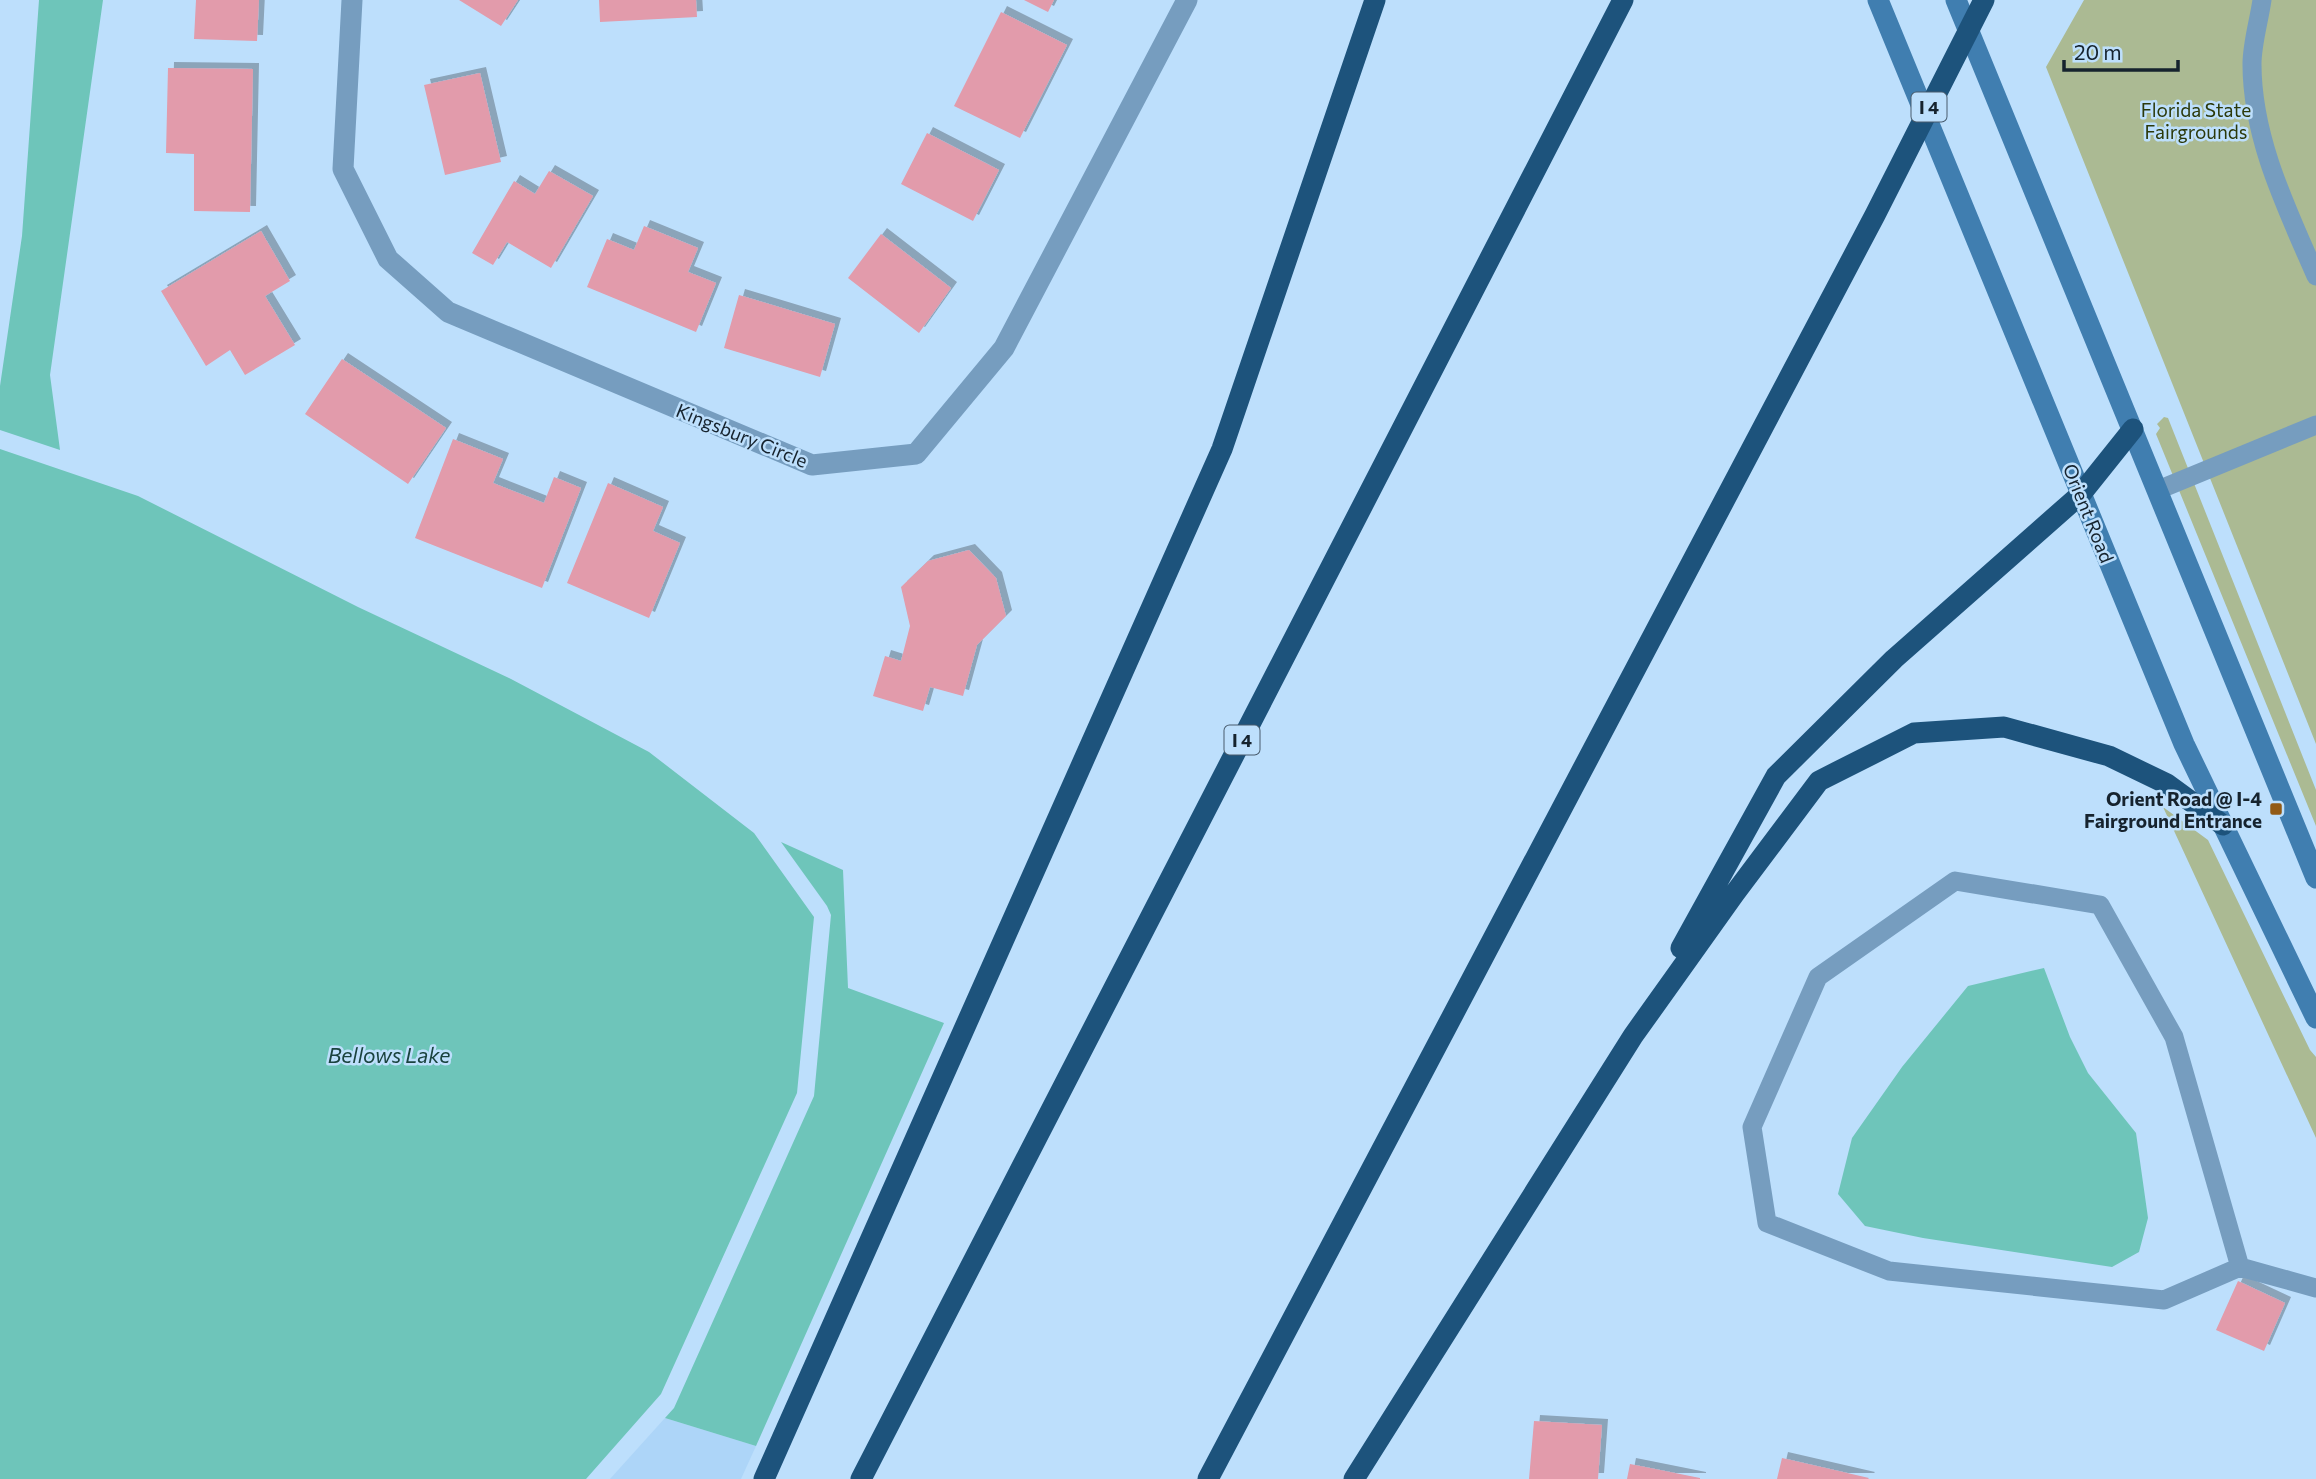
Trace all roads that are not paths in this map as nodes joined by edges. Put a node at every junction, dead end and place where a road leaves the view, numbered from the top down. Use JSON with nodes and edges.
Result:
{"nodes":[{"id":1,"x":352,"y":0,"type":"edge"},
{"id":2,"x":1187,"y":0,"type":"edge"},
{"id":3,"x":1375,"y":0,"type":"edge"},
{"id":4,"x":1623,"y":0,"type":"edge"},
{"id":5,"x":1878,"y":0,"type":"edge"},
{"id":6,"x":1956,"y":0,"type":"edge"},
{"id":7,"x":1984,"y":0,"type":"edge"},
{"id":8,"x":2262,"y":0,"type":"edge"},
{"id":9,"x":2316,"y":276,"type":"edge"},
{"id":10,"x":2316,"y":425,"type":"edge"},
{"id":11,"x":2133,"y":429,"type":"junction"},
{"id":12,"x":2158,"y":491,"type":"junction"},
{"id":13,"x":2081,"y":494,"type":"junction"},
{"id":14,"x":2223,"y":825,"type":"junction"},
{"id":15,"x":2316,"y":878,"type":"edge"},
{"id":16,"x":2316,"y":1018,"type":"edge"},
{"id":17,"x":1633,"y":1036,"type":"junction"},
{"id":18,"x":2240,"y":1267,"type":"junction"},
{"id":19,"x":2316,"y":1288,"type":"edge"},
{"id":20,"x":764,"y":1479,"type":"edge"},
{"id":21,"x":861,"y":1479,"type":"edge"},
{"id":22,"x":1208,"y":1479,"type":"edge"},
{"id":23,"x":1354,"y":1479,"type":"edge"}],
"edges":[{"from":1,"to":2,"type":"street","name":"Kingsbury Circle"},
{"from":3,"to":20,"type":"highway"},
{"from":4,"to":21,"type":"highway","number":"I 4"},
{"from":5,"to":13,"type":"street","name":"Orient Road"},
{"from":6,"to":11,"type":"street"},
{"from":7,"to":22,"type":"highway","number":"I 4"},
{"from":8,"to":9,"type":"lane"},
{"from":10,"to":12,"type":"lane"},
{"from":11,"to":12,"type":"street"},
{"from":11,"to":13,"type":"highway"},
{"from":12,"to":15,"type":"street"},
{"from":13,"to":14,"type":"street","name":"Orient Road"},
{"from":13,"to":17,"type":"highway"},
{"from":14,"to":16,"type":"street","name":"Orient Road"},
{"from":14,"to":17,"type":"highway"},
{"from":17,"to":23,"type":"highway"},
{"from":18,"to":18,"type":"lane"},
{"from":18,"to":19,"type":"lane"}]}
